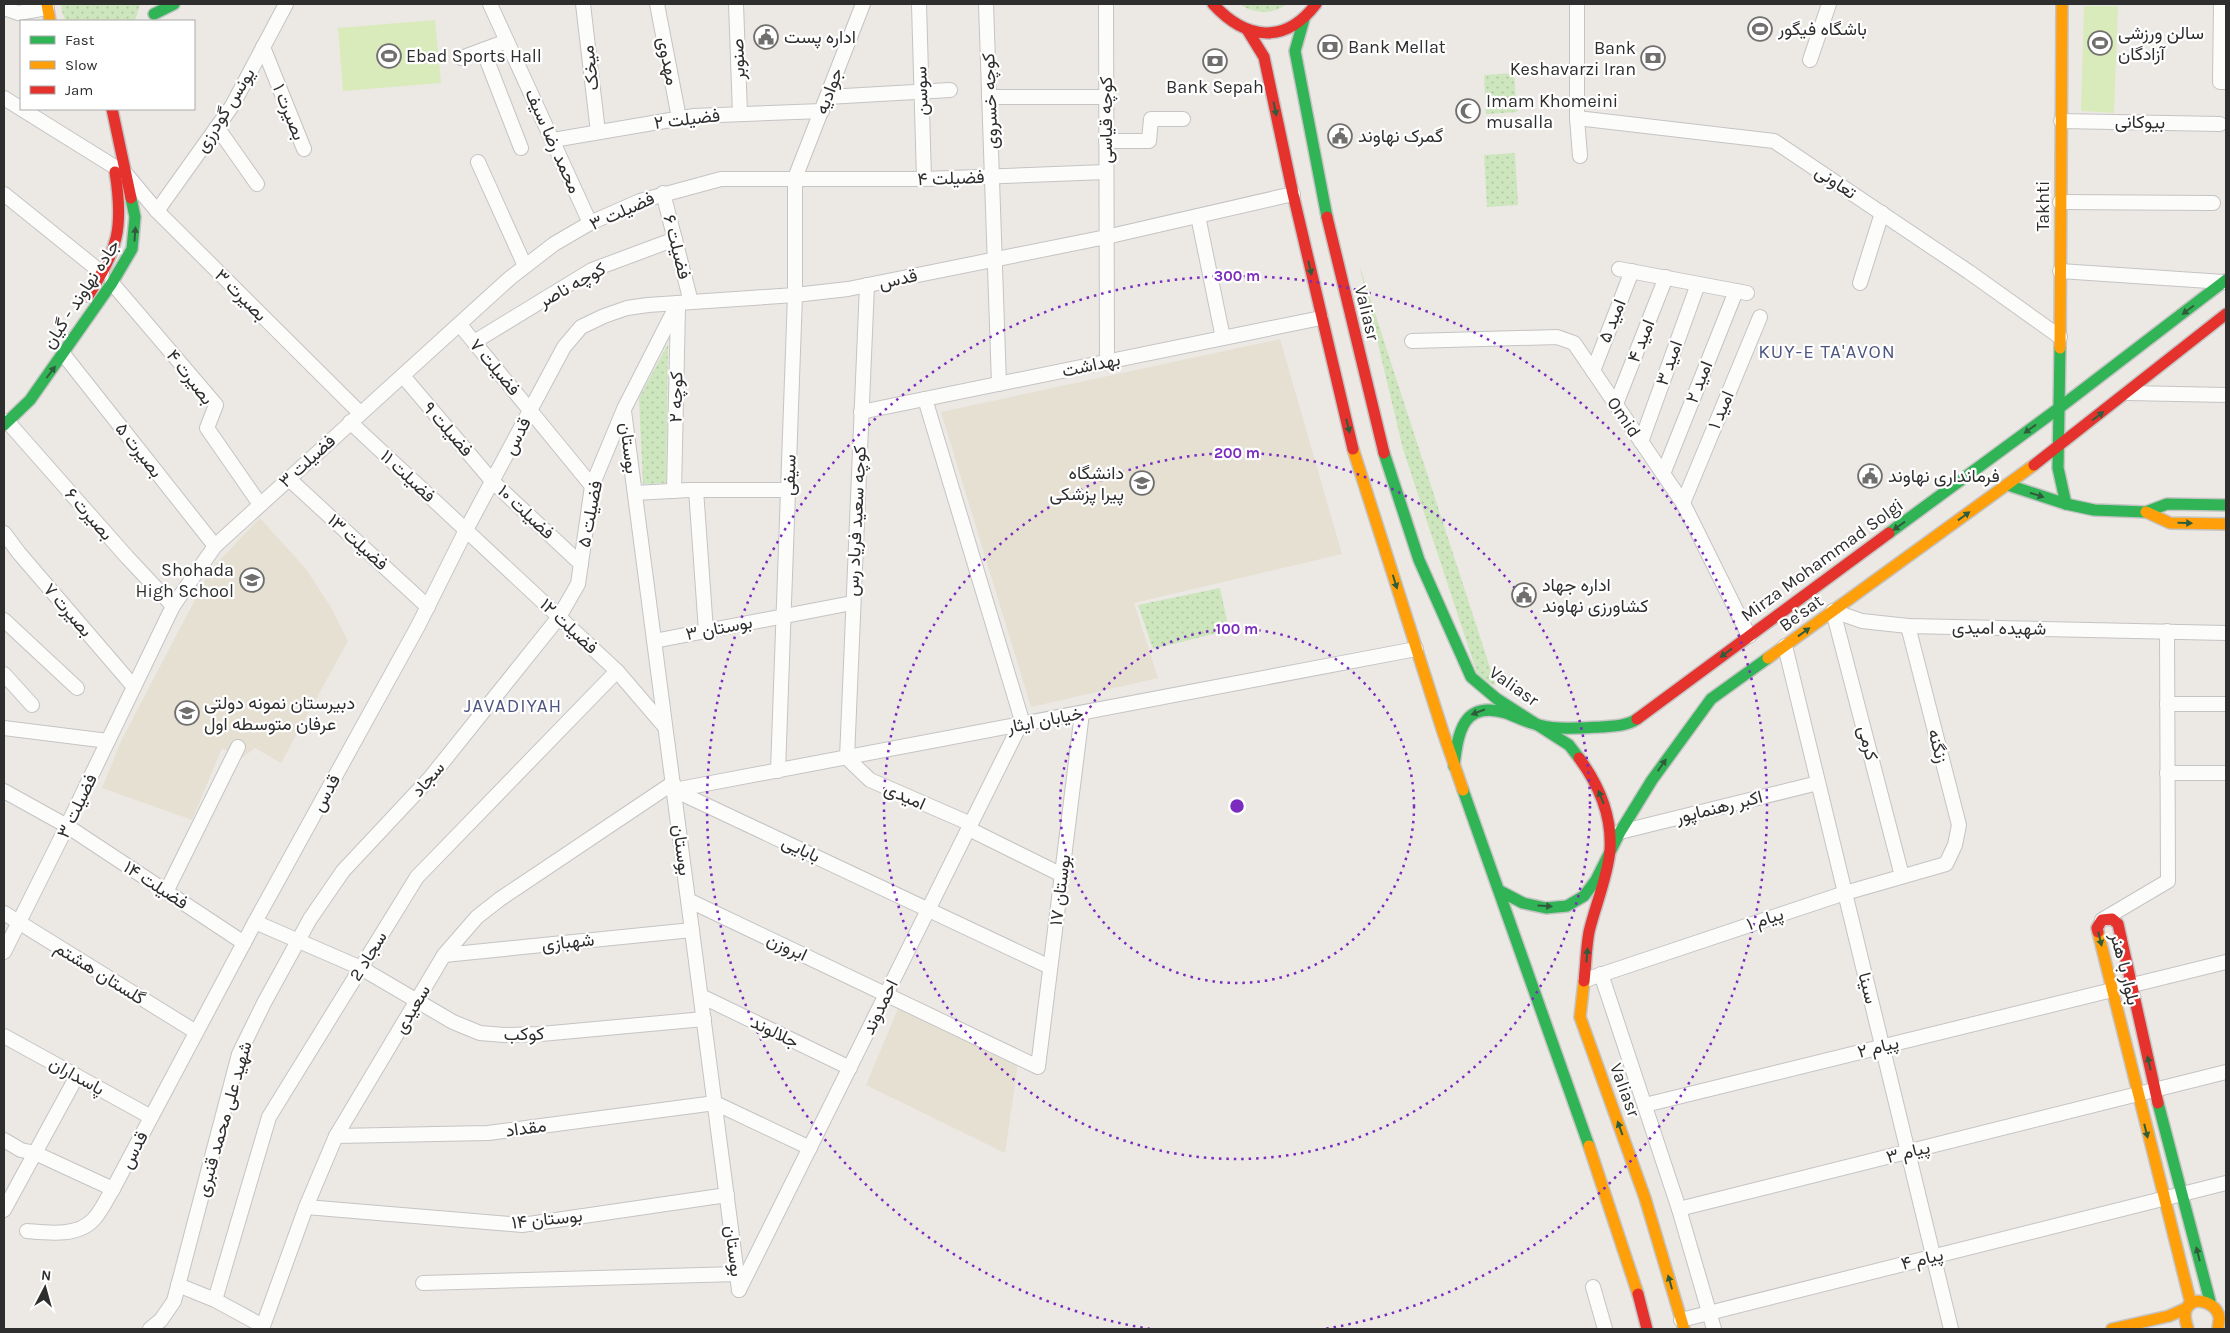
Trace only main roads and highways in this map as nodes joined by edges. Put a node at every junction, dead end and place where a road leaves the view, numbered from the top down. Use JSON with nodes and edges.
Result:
{"nodes":[{"id":1,"x":174,"y":4,"type":"edge"},
{"id":2,"x":1213,"y":4,"type":"edge"},
{"id":3,"x":1316,"y":4,"type":"edge"},
{"id":4,"x":2062,"y":4,"type":"edge"},
{"id":5,"x":154,"y":13,"type":"edge"},
{"id":6,"x":1304,"y":19,"type":"junction"},
{"id":7,"x":1248,"y":32,"type":"junction"},
{"id":8,"x":100,"y":110,"type":"edge"},
{"id":9,"x":112,"y":110,"type":"edge"},
{"id":10,"x":120,"y":171,"type":"junction"},
{"id":11,"x":107,"y":278,"type":"junction"},
{"id":12,"x":2225,"y":281,"type":"edge"},
{"id":13,"x":2226,"y":314,"type":"edge"},
{"id":14,"x":2059,"y":408,"type":"junction"},
{"id":15,"x":5,"y":423,"type":"edge"},
{"id":16,"x":2059,"y":446,"type":"junction"},
{"id":17,"x":1368,"y":447,"type":"junction"},
{"id":18,"x":2008,"y":485,"type":"junction"},
{"id":19,"x":2066,"y":504,"type":"junction"},
{"id":20,"x":2226,"y":505,"type":"edge"},
{"id":21,"x":2146,"y":512,"type":"junction"},
{"id":22,"x":2226,"y":524,"type":"edge"},
{"id":23,"x":1540,"y":726,"type":"junction"},
{"id":24,"x":1454,"y":766,"type":"junction"},
{"id":25,"x":1610,"y":852,"type":"junction"},
{"id":26,"x":1500,"y":891,"type":"junction"},
{"id":27,"x":2216,"y":1301,"type":"edge"},
{"id":28,"x":2189,"y":1306,"type":"junction"},
{"id":29,"x":1682,"y":1324,"type":"edge"},
{"id":30,"x":2222,"y":1326,"type":"edge"},
{"id":31,"x":1646,"y":1329,"type":"edge"},
{"id":32,"x":2112,"y":1329,"type":"edge"},
{"id":33,"x":2188,"y":1329,"type":"edge"}],
"edges":[{"from":1,"to":5,"type":"main road"},
{"from":2,"to":7,"type":"main road"},
{"from":3,"to":6,"type":"main road"},
{"from":4,"to":14,"type":"main road","name":"Takhti"},
{"from":6,"to":7,"type":"main road"},
{"from":6,"to":17,"type":"main road","name":"Valiasr"},
{"from":7,"to":17,"type":"main road","name":"Valiasr","one_way":true},
{"from":8,"to":10,"type":"main road","name":"جاده نهاوند - گیان"},
{"from":9,"to":10,"type":"main road","name":"جاده نهاوند - گیان"},
{"from":10,"to":11,"type":"main road","name":"جاده نهاوند - گیان"},
{"from":11,"to":10,"type":"main road","name":"جاده نهاوند - گیان","one_way":true},
{"from":11,"to":15,"type":"main road","name":"جاده نهاوند - گیان"},
{"from":15,"to":11,"type":"main road","name":"جاده نهاوند - گیان","one_way":true},
{"from":12,"to":14,"type":"main road","name":"Mirza Mohammad Solgi","one_way":true},
{"from":16,"to":13,"type":"main road","one_way":true},
{"from":14,"to":16,"type":"main road","name":"Takhti"},
{"from":14,"to":23,"type":"main road","name":"Mirza Mohammad Solgi","one_way":true},
{"from":16,"to":18,"type":"main road","name":"Be'sat"},
{"from":16,"to":19,"type":"main road","name":"Takhti"},
{"from":17,"to":23,"type":"main road","name":"Valiasr"},
{"from":17,"to":24,"type":"main road","name":"Valiasr","one_way":true},
{"from":18,"to":19,"type":"main road","one_way":true},
{"from":25,"to":18,"type":"main road","name":"Be'sat","one_way":true},
{"from":19,"to":21,"type":"main road"},
{"from":20,"to":21,"type":"main road"},
{"from":21,"to":22,"type":"main road","one_way":true},
{"from":23,"to":24,"type":"main road","one_way":true},
{"from":25,"to":23,"type":"main road","name":"Valiasr","one_way":true},
{"from":24,"to":26,"type":"main road","name":"Valiasr"},
{"from":26,"to":25,"type":"main road","one_way":true},
{"from":29,"to":25,"type":"main road","name":"Valiasr","one_way":true},
{"from":26,"to":31,"type":"main road","name":"Valiasr"},
{"from":27,"to":28,"type":"main road"},
{"from":27,"to":28,"type":"main road","name":"بلوار با هنر","one_way":true},
{"from":27,"to":30,"type":"main road","name":"بلوار با هنر"},
{"from":28,"to":32,"type":"main road"},
{"from":28,"to":33,"type":"main road","name":"بلوار با هنر"}]}
